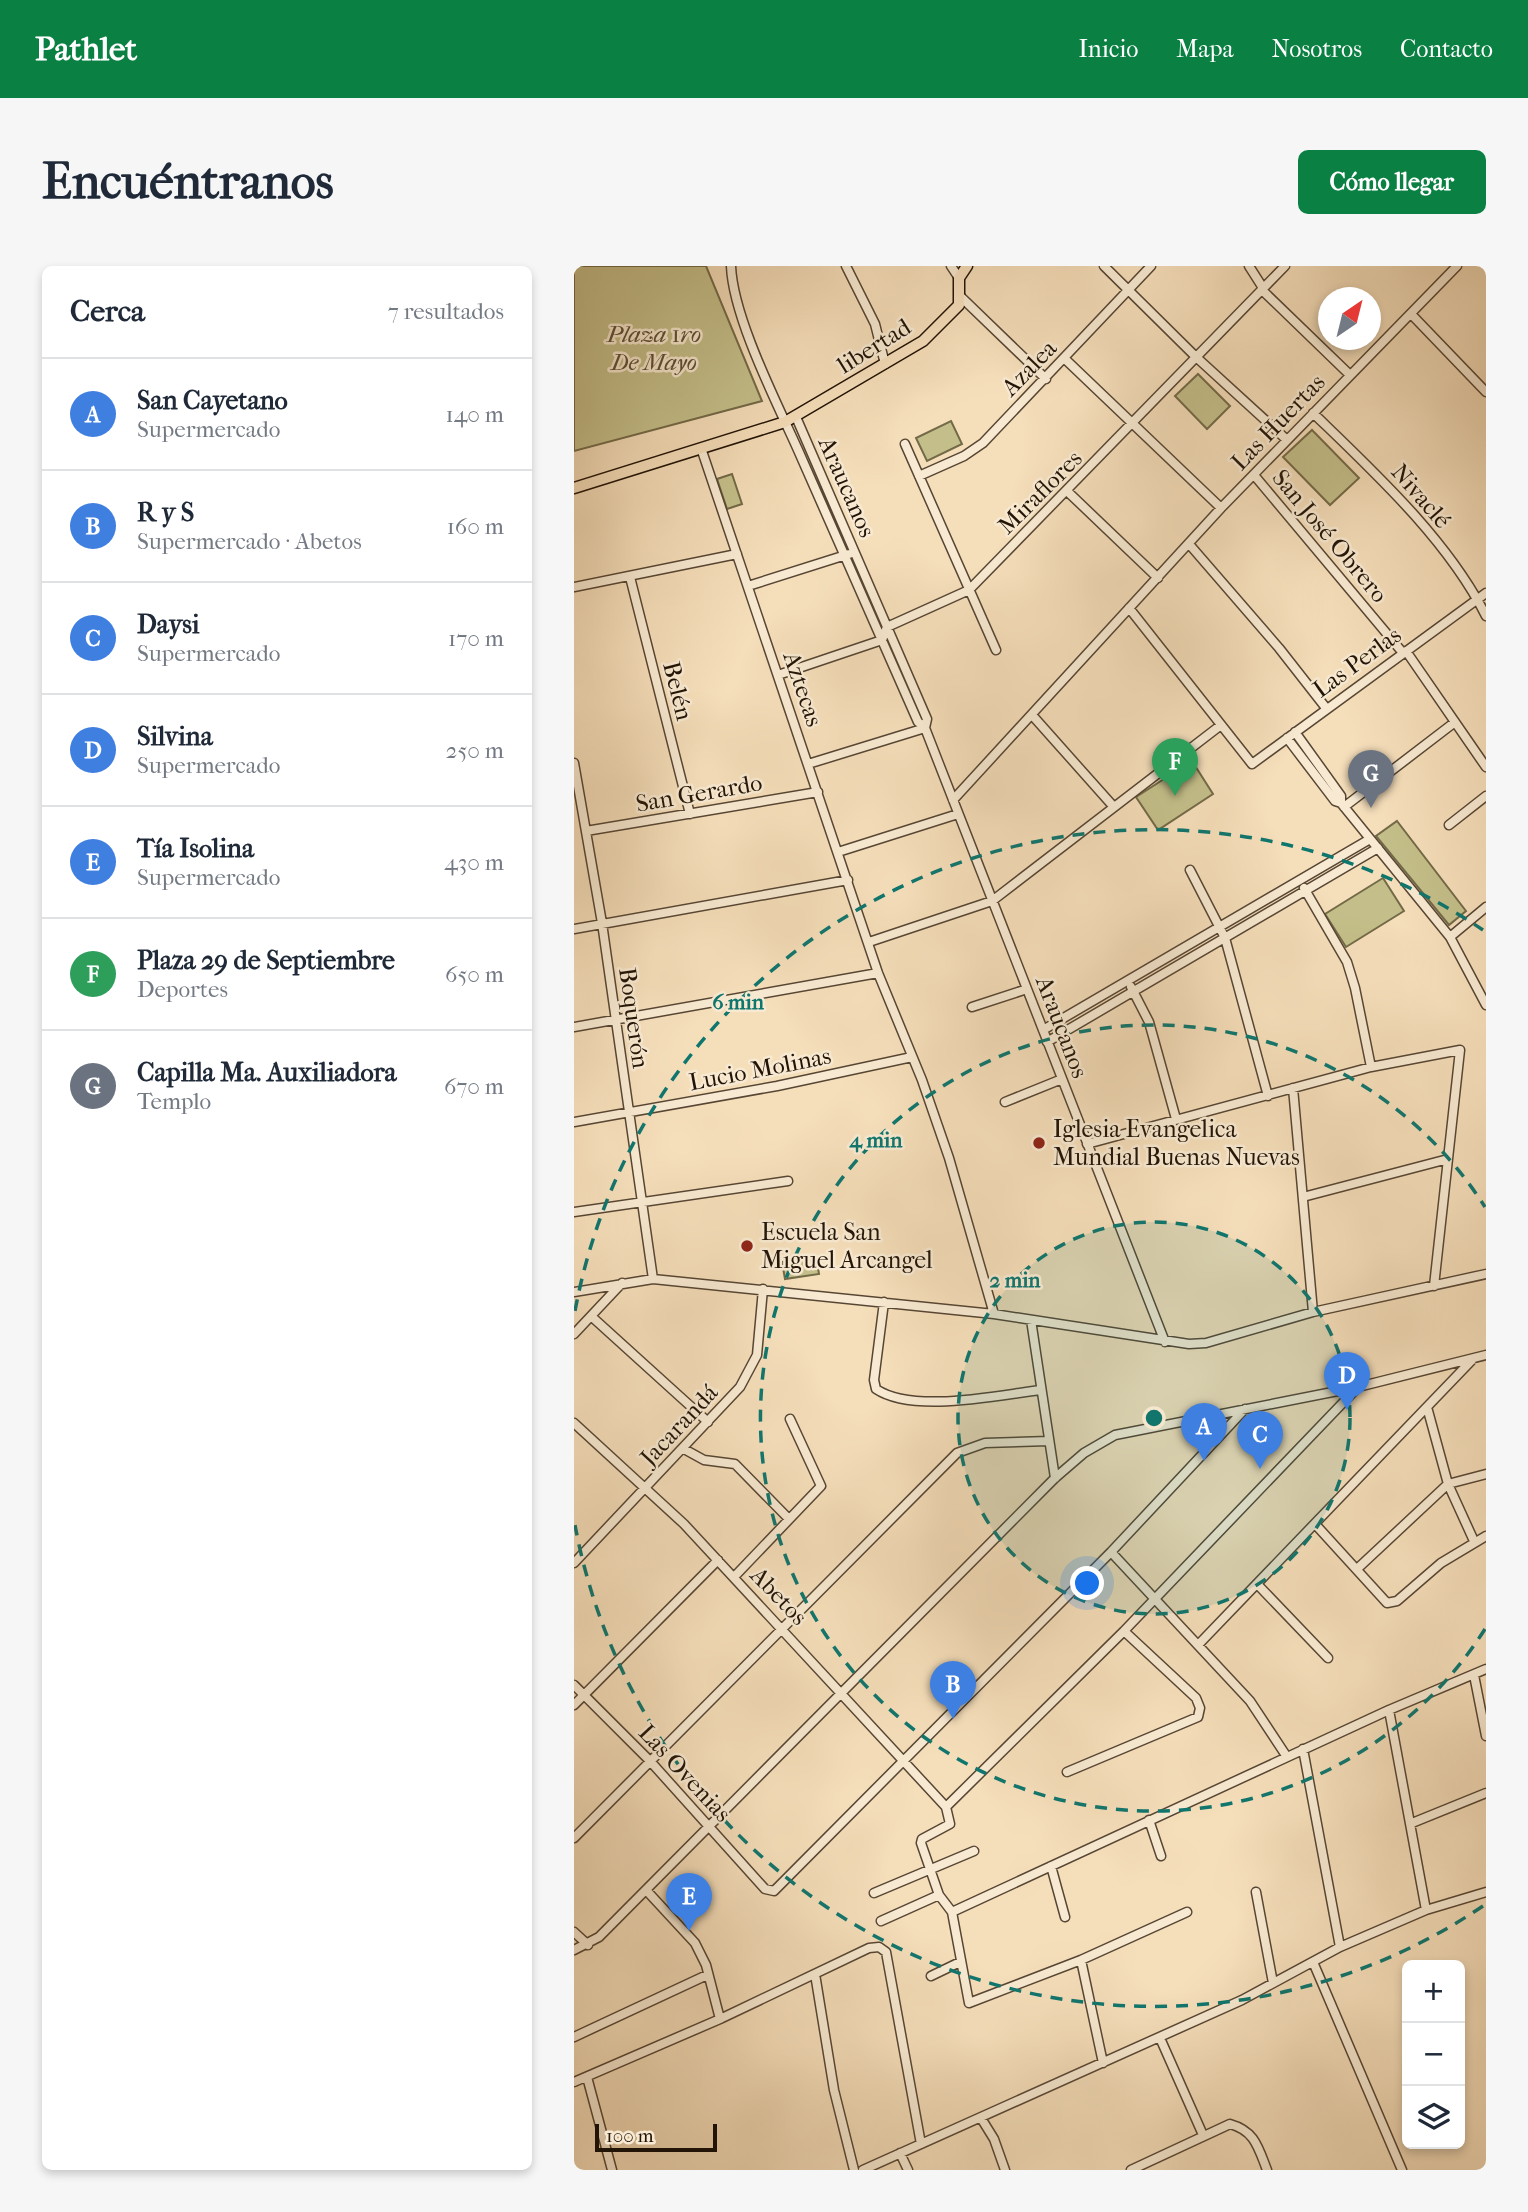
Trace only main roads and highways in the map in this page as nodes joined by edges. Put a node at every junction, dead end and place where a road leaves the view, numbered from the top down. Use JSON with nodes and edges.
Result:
{"nodes":[{"id":1,"x":967,"y":266,"type":"edge"},
{"id":2,"x":574,"y":488,"type":"edge"}],
"edges":[{"from":1,"to":2,"type":"main road","name":"libertad"}]}
